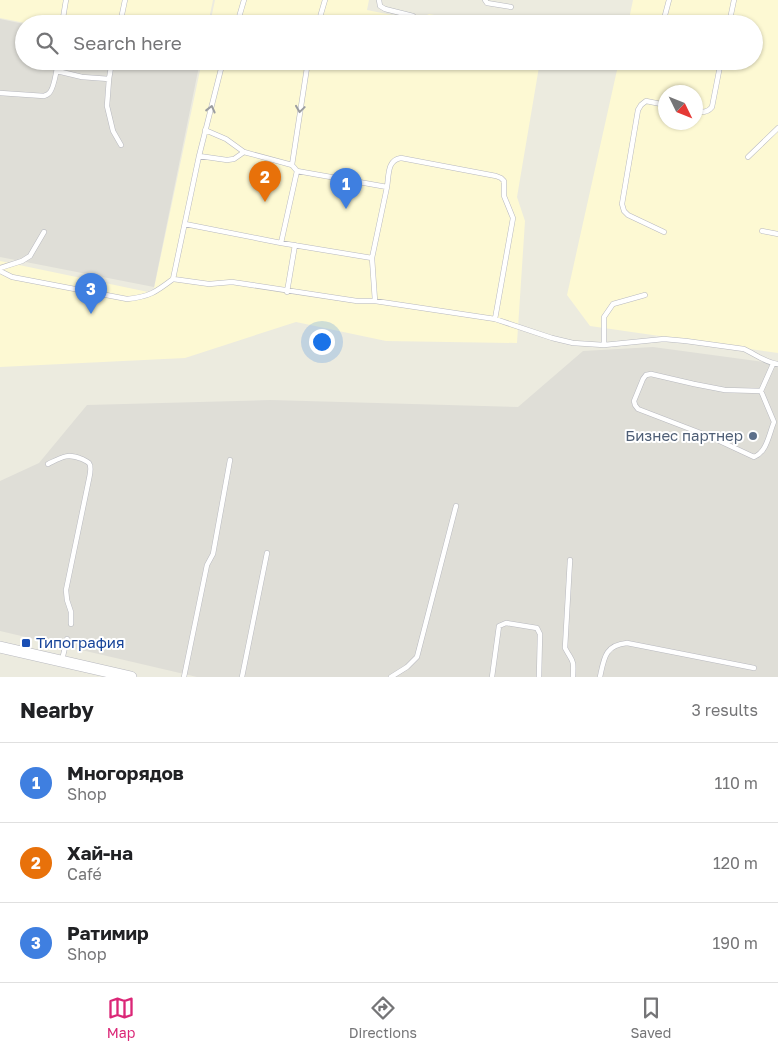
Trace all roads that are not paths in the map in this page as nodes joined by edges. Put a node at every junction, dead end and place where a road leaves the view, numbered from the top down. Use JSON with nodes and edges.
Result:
{"nodes":[{"id":1,"x":66,"y":0,"type":"edge"},
{"id":2,"x":125,"y":0,"type":"edge"},
{"id":3,"x":244,"y":0,"type":"edge"},
{"id":4,"x":325,"y":0,"type":"edge"},
{"id":5,"x":379,"y":0,"type":"edge"},
{"id":6,"x":485,"y":0,"type":"edge"},
{"id":7,"x":669,"y":0,"type":"edge"},
{"id":8,"x":734,"y":0,"type":"edge"},
{"id":9,"x":511,"y":7,"type":"dead end"},
{"id":10,"x":64,"y":15,"type":"edge"},
{"id":11,"x":122,"y":15,"type":"edge"},
{"id":12,"x":240,"y":15,"type":"edge"},
{"id":13,"x":321,"y":15,"type":"edge"},
{"id":14,"x":409,"y":15,"type":"edge"},
{"id":15,"x":665,"y":15,"type":"edge"},
{"id":16,"x":731,"y":15,"type":"edge"},
{"id":17,"x":110,"y":70,"type":"edge"},
{"id":18,"x":221,"y":70,"type":"edge"},
{"id":19,"x":307,"y":70,"type":"edge"},
{"id":20,"x":719,"y":70,"type":"edge"},
{"id":21,"x":57,"y":71,"type":"joint"},
{"id":22,"x":109,"y":79,"type":"junction"},
{"id":23,"x":0,"y":93,"type":"edge"},
{"id":24,"x":658,"y":103,"type":"edge"},
{"id":25,"x":703,"y":112,"type":"edge"},
{"id":26,"x":778,"y":128,"type":"edge"},
{"id":27,"x":205,"y":130,"type":"junction"},
{"id":28,"x":121,"y":145,"type":"dead end"},
{"id":29,"x":244,"y":152,"type":"junction"},
{"id":30,"x":199,"y":156,"type":"junction"},
{"id":31,"x":748,"y":157,"type":"dead end"},
{"id":32,"x":292,"y":165,"type":"junction"},
{"id":33,"x":297,"y":171,"type":"junction"},
{"id":34,"x":387,"y":187,"type":"junction"},
{"id":35,"x":185,"y":224,"type":"junction"},
{"id":36,"x":762,"y":231,"type":"dead end"},
{"id":37,"x":44,"y":232,"type":"dead end"},
{"id":38,"x":664,"y":232,"type":"dead end"},
{"id":39,"x":778,"y":234,"type":"edge"},
{"id":40,"x":281,"y":243,"type":"junction"},
{"id":41,"x":295,"y":245,"type":"junction"},
{"id":42,"x":372,"y":258,"type":"junction"},
{"id":43,"x":0,"y":270,"type":"edge"},
{"id":44,"x":173,"y":278,"type":"junction"},
{"id":45,"x":287,"y":292,"type":"junction"},
{"id":46,"x":645,"y":295,"type":"dead end"},
{"id":47,"x":375,"y":301,"type":"junction"},
{"id":48,"x":495,"y":319,"type":"junction"},
{"id":49,"x":604,"y":345,"type":"junction"},
{"id":50,"x":775,"y":364,"type":"edge"},
{"id":51,"x":761,"y":391,"type":"junction"},
{"id":52,"x":230,"y":460,"type":"dead end"},
{"id":53,"x":48,"y":464,"type":"dead end"},
{"id":54,"x":456,"y":506,"type":"dead end"},
{"id":55,"x":268,"y":553,"type":"dead end"},
{"id":56,"x":570,"y":560,"type":"dead end"},
{"id":57,"x":71,"y":624,"type":"dead end"},
{"id":58,"x":67,"y":639,"type":"dead end"},
{"id":59,"x":0,"y":647,"type":"edge"},
{"id":60,"x":62,"y":662,"type":"junction"},
{"id":61,"x":754,"y":668,"type":"dead end"},
{"id":62,"x":131,"y":677,"type":"edge"},
{"id":63,"x":184,"y":677,"type":"edge"},
{"id":64,"x":242,"y":677,"type":"edge"},
{"id":65,"x":391,"y":677,"type":"edge"},
{"id":66,"x":492,"y":677,"type":"edge"},
{"id":67,"x":539,"y":677,"type":"edge"},
{"id":68,"x":573,"y":677,"type":"edge"},
{"id":69,"x":600,"y":677,"type":"edge"}],
"edges":[{"from":1,"to":10,"type":"lane"},
{"from":2,"to":11,"type":"lane"},
{"from":3,"to":12,"type":"lane"},
{"from":4,"to":13,"type":"lane"},
{"from":5,"to":14,"type":"lane"},
{"from":6,"to":9,"type":"lane"},
{"from":7,"to":15,"type":"lane"},
{"from":8,"to":16,"type":"lane"},
{"from":17,"to":22,"type":"lane"},
{"from":27,"to":18,"type":"lane","one_way":true},
{"from":19,"to":32,"type":"lane","one_way":true},
{"from":20,"to":25,"type":"lane"},
{"from":21,"to":22,"type":"lane"},
{"from":21,"to":23,"type":"lane"},
{"from":22,"to":28,"type":"lane"},
{"from":24,"to":38,"type":"lane"},
{"from":26,"to":31,"type":"lane"},
{"from":27,"to":29,"type":"lane"},
{"from":27,"to":30,"type":"lane"},
{"from":29,"to":30,"type":"lane"},
{"from":29,"to":32,"type":"lane"},
{"from":30,"to":35,"type":"lane"},
{"from":32,"to":33,"type":"lane"},
{"from":33,"to":34,"type":"lane"},
{"from":33,"to":40,"type":"lane"},
{"from":34,"to":42,"type":"lane"},
{"from":34,"to":48,"type":"lane"},
{"from":35,"to":40,"type":"lane"},
{"from":35,"to":44,"type":"lane"},
{"from":36,"to":39,"type":"lane"},
{"from":37,"to":43,"type":"lane"},
{"from":40,"to":41,"type":"lane"},
{"from":41,"to":42,"type":"lane"},
{"from":41,"to":45,"type":"lane"},
{"from":42,"to":47,"type":"lane"},
{"from":43,"to":44,"type":"lane"},
{"from":44,"to":45,"type":"lane"},
{"from":45,"to":47,"type":"lane"},
{"from":46,"to":49,"type":"lane"},
{"from":47,"to":48,"type":"lane"},
{"from":48,"to":49,"type":"lane"},
{"from":49,"to":50,"type":"lane"},
{"from":50,"to":51,"type":"lane"},
{"from":51,"to":51,"type":"lane"},
{"from":52,"to":63,"type":"lane"},
{"from":53,"to":57,"type":"lane"},
{"from":54,"to":65,"type":"lane"},
{"from":55,"to":64,"type":"lane"},
{"from":56,"to":68,"type":"lane"},
{"from":58,"to":60,"type":"lane"},
{"from":59,"to":60,"type":"street"},
{"from":60,"to":62,"type":"street"},
{"from":61,"to":69,"type":"lane"},
{"from":66,"to":67,"type":"lane"}]}
